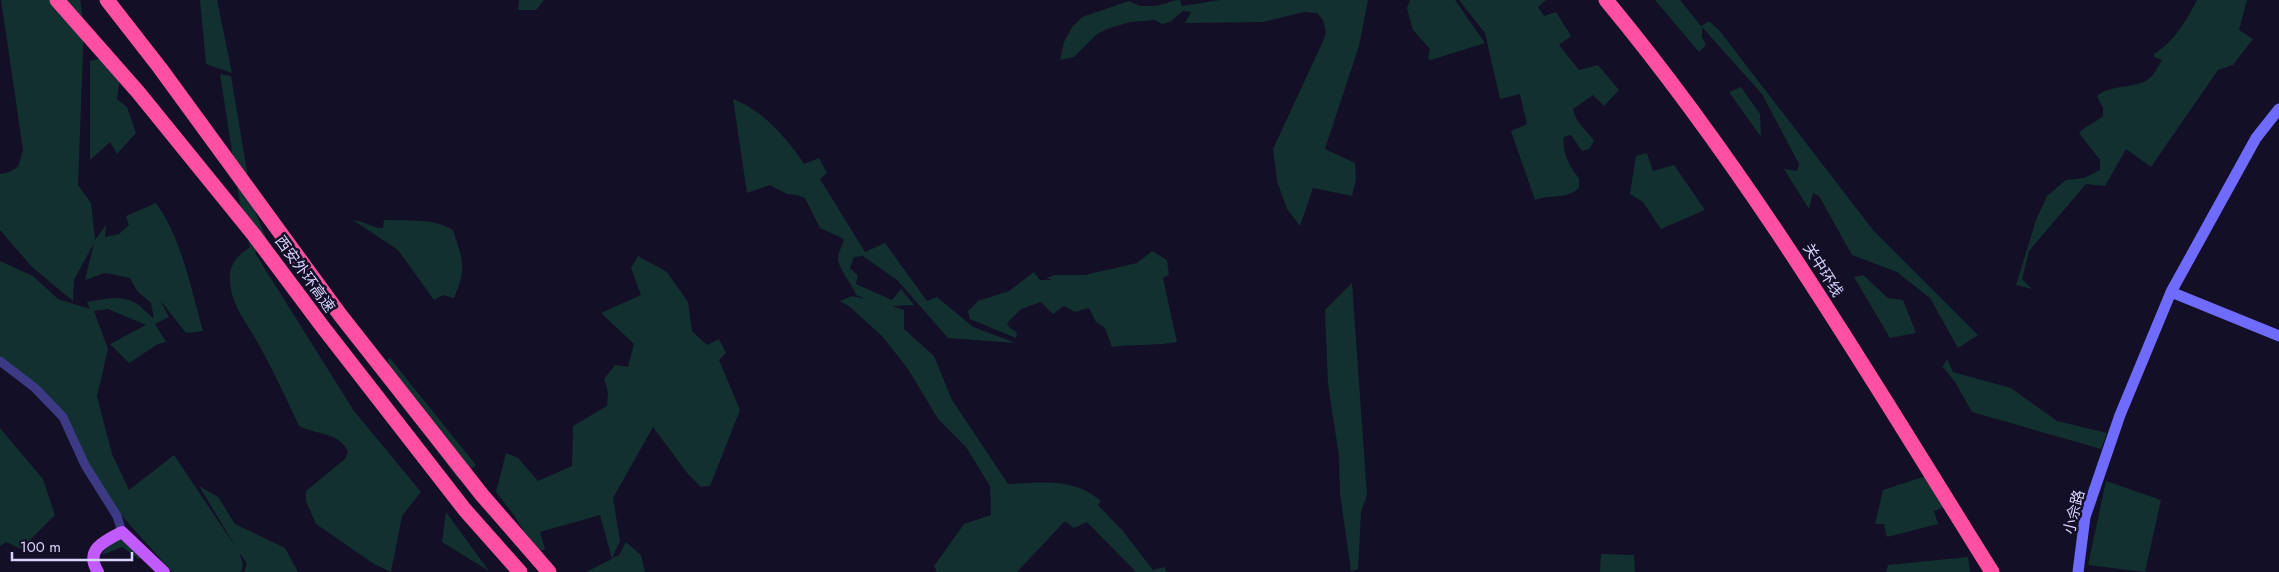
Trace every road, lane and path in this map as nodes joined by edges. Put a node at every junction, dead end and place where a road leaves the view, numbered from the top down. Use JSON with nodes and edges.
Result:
{"nodes":[{"id":1,"x":57,"y":0,"type":"edge"},
{"id":2,"x":107,"y":0,"type":"edge"},
{"id":3,"x":1606,"y":0,"type":"edge"},
{"id":4,"x":1615,"y":0,"type":"edge"},
{"id":5,"x":2279,"y":109,"type":"edge"},
{"id":6,"x":2171,"y":292,"type":"junction"},
{"id":7,"x":2279,"y":336,"type":"edge"},
{"id":8,"x":0,"y":361,"type":"edge"},
{"id":9,"x":122,"y":532,"type":"junction"},
{"id":10,"x":98,"y":572,"type":"edge"},
{"id":11,"x":164,"y":572,"type":"edge"},
{"id":12,"x":520,"y":572,"type":"edge"},
{"id":13,"x":549,"y":572,"type":"edge"},
{"id":14,"x":1992,"y":572,"type":"edge"},
{"id":15,"x":2000,"y":572,"type":"edge"},
{"id":16,"x":2078,"y":572,"type":"edge"}],
"edges":[{"from":1,"to":12,"type":"highway","name":"西安外环高速"},
{"from":2,"to":13,"type":"highway","name":"西安外环高速"},
{"from":3,"to":14,"type":"highway","name":"关中环线"},
{"from":4,"to":15,"type":"highway","name":"关中环线"},
{"from":5,"to":6,"type":"street","name":"小佘路"},
{"from":6,"to":7,"type":"street"},
{"from":6,"to":16,"type":"street","name":"小佘路"},
{"from":8,"to":9,"type":"street"},
{"from":9,"to":10,"type":"main road"},
{"from":9,"to":11,"type":"main road"}]}
